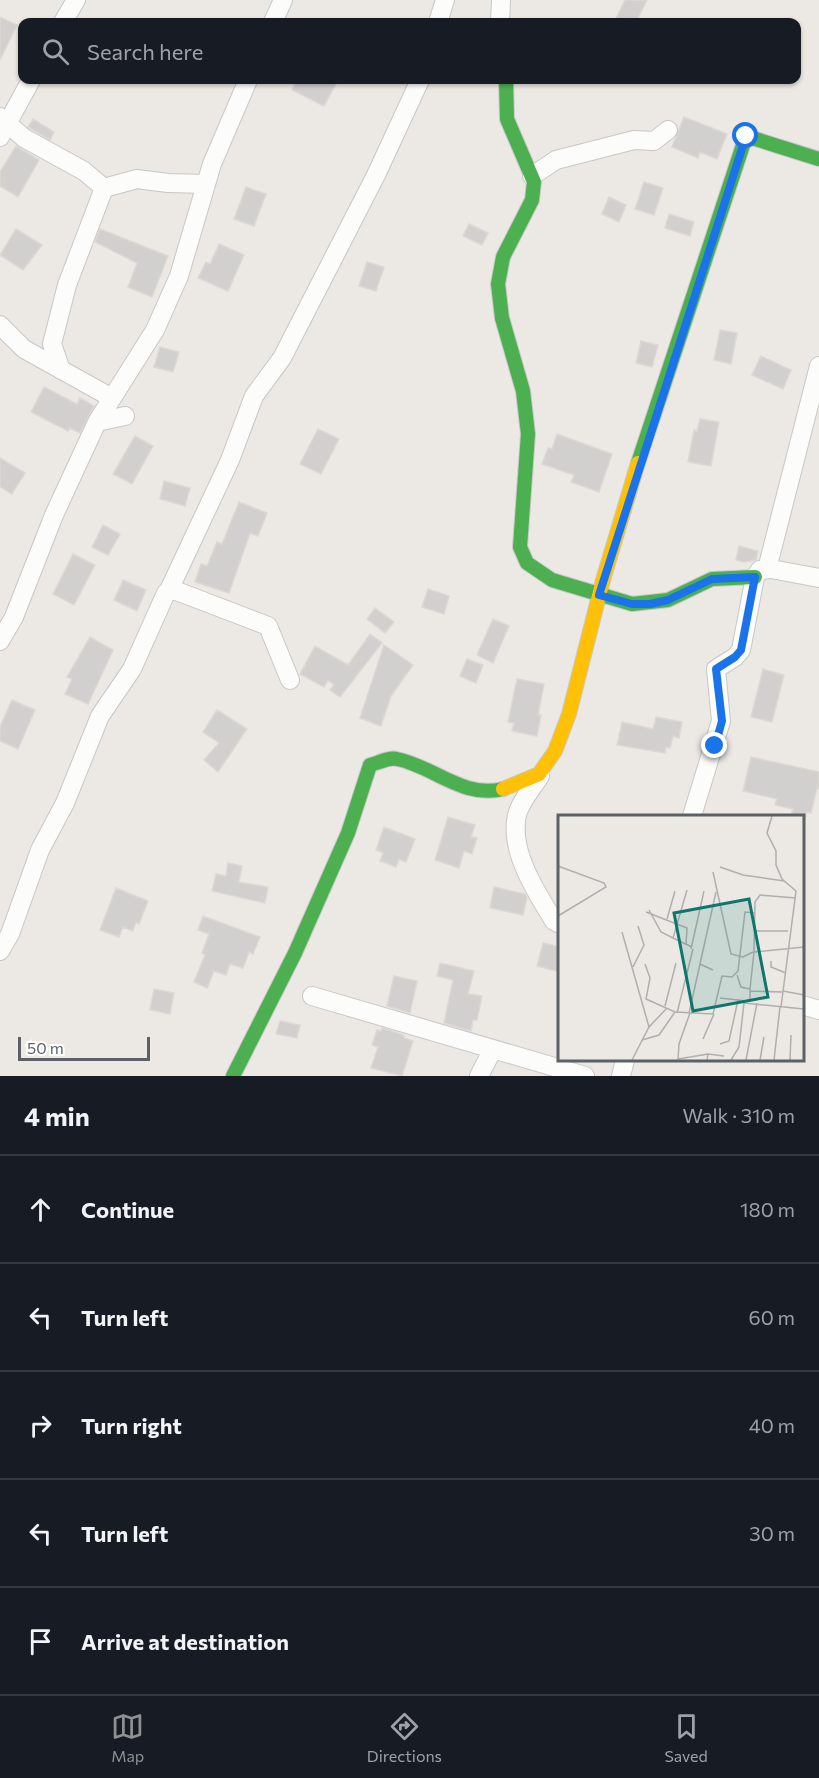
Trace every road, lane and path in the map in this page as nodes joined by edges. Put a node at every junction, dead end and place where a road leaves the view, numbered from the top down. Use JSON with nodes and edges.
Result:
{"nodes":[{"id":1,"x":76,"y":0,"type":"edge"},
{"id":2,"x":283,"y":0,"type":"edge"},
{"id":3,"x":445,"y":0,"type":"edge"},
{"id":4,"x":501,"y":0,"type":"edge"},
{"id":5,"x":65,"y":18,"type":"edge"},
{"id":6,"x":275,"y":18,"type":"edge"},
{"id":7,"x":439,"y":18,"type":"edge"},
{"id":8,"x":500,"y":18,"type":"edge"},
{"id":9,"x":28,"y":84,"type":"edge"},
{"id":10,"x":246,"y":84,"type":"edge"},
{"id":11,"x":418,"y":84,"type":"edge"},
{"id":12,"x":506,"y":84,"type":"edge"},
{"id":13,"x":2,"y":126,"type":"edge"},
{"id":14,"x":668,"y":130,"type":"dead end"},
{"id":15,"x":819,"y":159,"type":"edge"},
{"id":16,"x":532,"y":176,"type":"junction"},
{"id":17,"x":206,"y":184,"type":"junction"},
{"id":18,"x":104,"y":188,"type":"junction"},
{"id":19,"x":0,"y":325,"type":"edge"},
{"id":20,"x":819,"y":366,"type":"edge"},
{"id":21,"x":61,"y":370,"type":"junction"},
{"id":22,"x":112,"y":398,"type":"junction"},
{"id":23,"x":125,"y":416,"type":"dead end"},
{"id":24,"x":97,"y":422,"type":"junction"},
{"id":25,"x":761,"y":573,"type":"junction"},
{"id":26,"x":819,"y":578,"type":"edge"},
{"id":27,"x":169,"y":590,"type":"junction"},
{"id":28,"x":599,"y":595,"type":"junction"},
{"id":29,"x":0,"y":641,"type":"edge"},
{"id":30,"x":290,"y":680,"type":"dead end"},
{"id":31,"x":548,"y":764,"type":"junction"},
{"id":32,"x":692,"y":815,"type":"edge"},
{"id":33,"x":558,"y":923,"type":"edge"},
{"id":34,"x":0,"y":951,"type":"edge"},
{"id":35,"x":312,"y":996,"type":"dead end"},
{"id":36,"x":804,"y":1006,"type":"edge"},
{"id":37,"x":819,"y":1010,"type":"edge"},
{"id":38,"x":493,"y":1049,"type":"junction"},
{"id":39,"x":625,"y":1061,"type":"edge"},
{"id":40,"x":233,"y":1076,"type":"edge"},
{"id":41,"x":479,"y":1076,"type":"edge"},
{"id":42,"x":585,"y":1076,"type":"edge"},
{"id":43,"x":621,"y":1076,"type":"edge"}],
"edges":[{"from":1,"to":5,"type":"street"},
{"from":2,"to":6,"type":"street"},
{"from":3,"to":7,"type":"street"},
{"from":4,"to":8,"type":"street"},
{"from":9,"to":13,"type":"street"},
{"from":10,"to":17,"type":"street"},
{"from":11,"to":27,"type":"street"},
{"from":12,"to":16,"type":"street"},
{"from":13,"to":18,"type":"street"},
{"from":14,"to":16,"type":"street"},
{"from":15,"to":28,"type":"street"},
{"from":16,"to":28,"type":"street"},
{"from":17,"to":18,"type":"street"},
{"from":17,"to":22,"type":"street"},
{"from":18,"to":21,"type":"street"},
{"from":19,"to":21,"type":"street"},
{"from":20,"to":25,"type":"street"},
{"from":21,"to":22,"type":"street"},
{"from":22,"to":24,"type":"street"},
{"from":23,"to":24,"type":"street"},
{"from":24,"to":29,"type":"street"},
{"from":25,"to":26,"type":"street"},
{"from":25,"to":28,"type":"street"},
{"from":25,"to":32,"type":"street"},
{"from":27,"to":30,"type":"street"},
{"from":27,"to":34,"type":"street"},
{"from":28,"to":31,"type":"street"},
{"from":31,"to":33,"type":"street"},
{"from":31,"to":40,"type":"street"},
{"from":35,"to":38,"type":"street"},
{"from":36,"to":37,"type":"street"},
{"from":38,"to":41,"type":"street"},
{"from":38,"to":42,"type":"street"},
{"from":39,"to":43,"type":"street"}]}
